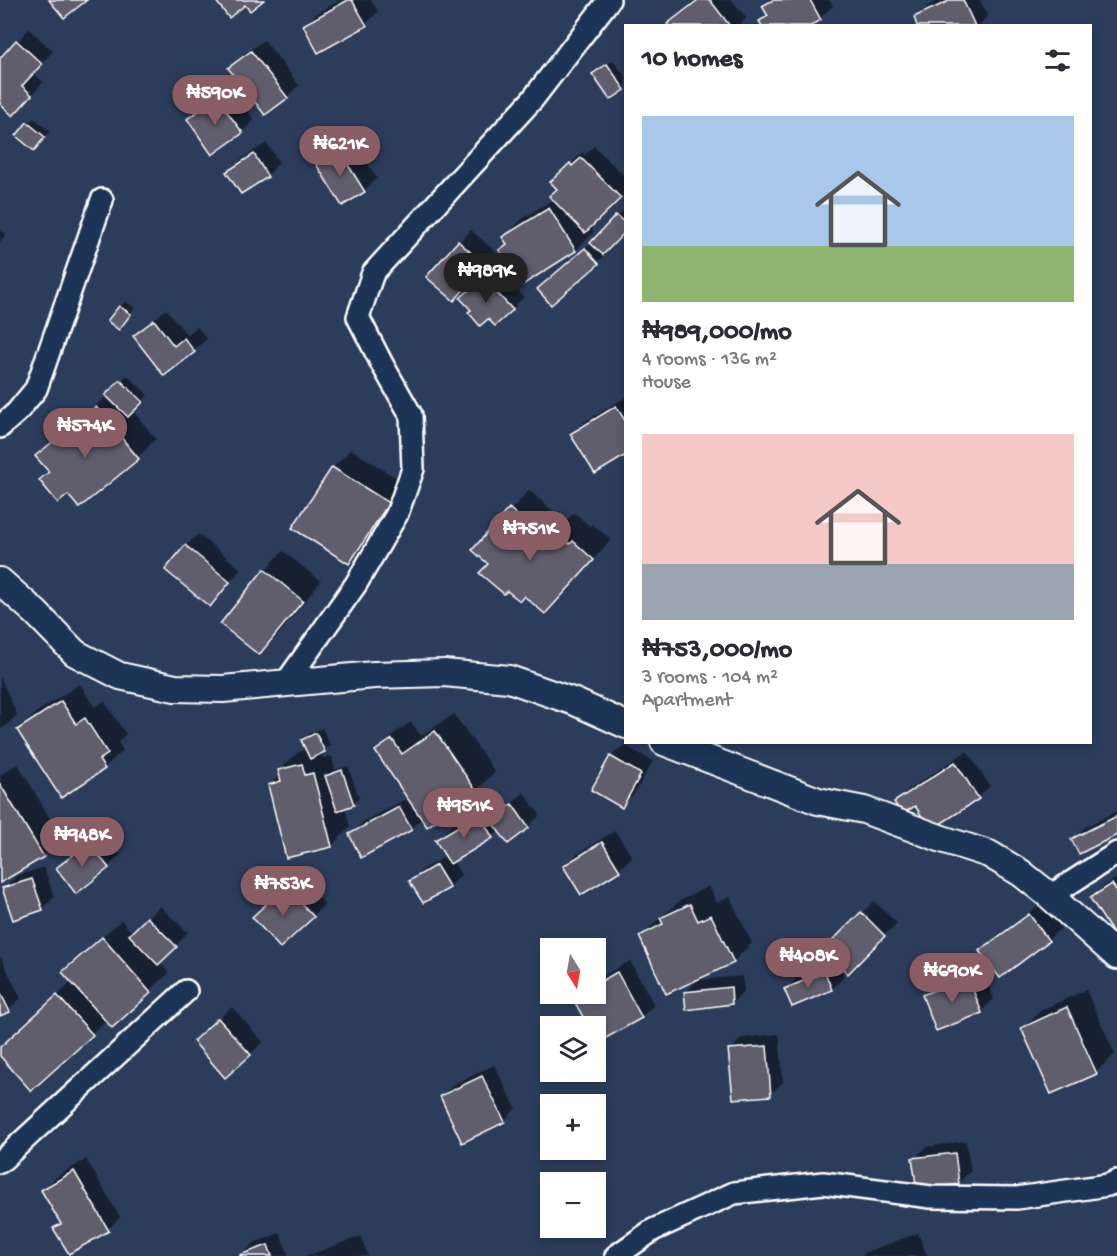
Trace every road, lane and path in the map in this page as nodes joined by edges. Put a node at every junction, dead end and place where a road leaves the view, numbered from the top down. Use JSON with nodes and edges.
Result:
{"nodes":[{"id":1,"x":609,"y":0,"type":"edge"},
{"id":2,"x":102,"y":200,"type":"dead end"},
{"id":3,"x":0,"y":427,"type":"edge"},
{"id":4,"x":0,"y":581,"type":"edge"},
{"id":5,"x":285,"y":684,"type":"junction"},
{"id":6,"x":624,"y":724,"type":"edge"},
{"id":7,"x":669,"y":744,"type":"edge"},
{"id":8,"x":1117,"y":853,"type":"edge"},
{"id":9,"x":1050,"y":896,"type":"junction"},
{"id":10,"x":1117,"y":956,"type":"edge"},
{"id":11,"x":186,"y":991,"type":"dead end"},
{"id":12,"x":0,"y":1162,"type":"edge"},
{"id":13,"x":1117,"y":1181,"type":"edge"},
{"id":14,"x":616,"y":1256,"type":"edge"}],
"edges":[{"from":1,"to":5,"type":"street"},
{"from":2,"to":3,"type":"street"},
{"from":4,"to":5,"type":"street"},
{"from":5,"to":6,"type":"street"},
{"from":7,"to":9,"type":"street"},
{"from":8,"to":9,"type":"street"},
{"from":9,"to":10,"type":"street"},
{"from":11,"to":12,"type":"street"},
{"from":13,"to":14,"type":"street"}]}
